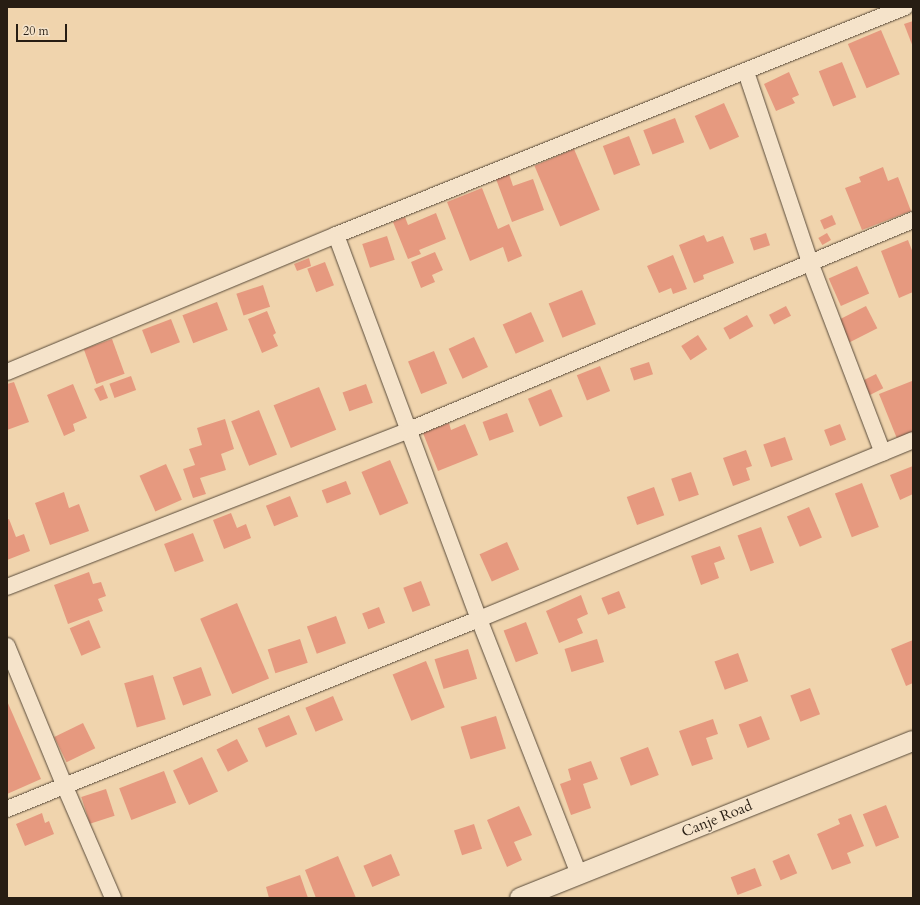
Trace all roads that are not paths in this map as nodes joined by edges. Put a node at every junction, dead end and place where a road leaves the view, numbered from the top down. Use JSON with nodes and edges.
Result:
{"nodes":[{"id":1,"x":905,"y":7,"type":"edge"},
{"id":2,"x":746,"y":72,"type":"junction"},
{"id":3,"x":913,"y":220,"type":"edge"},
{"id":4,"x":336,"y":235,"type":"junction"},
{"id":5,"x":810,"y":262,"type":"junction"},
{"id":6,"x":7,"y":372,"type":"edge"},
{"id":7,"x":409,"y":430,"type":"junction"},
{"id":8,"x":913,"y":440,"type":"edge"},
{"id":9,"x":883,"y":453,"type":"junction"},
{"id":10,"x":7,"y":586,"type":"edge"},
{"id":11,"x":480,"y":619,"type":"junction"},
{"id":12,"x":7,"y":646,"type":"edge"},
{"id":13,"x":913,"y":741,"type":"edge"},
{"id":14,"x":65,"y":787,"type":"junction"},
{"id":15,"x":7,"y":809,"type":"edge"},
{"id":16,"x":579,"y":874,"type":"junction"},
{"id":17,"x":547,"y":893,"type":"edge"},
{"id":18,"x":113,"y":898,"type":"edge"},
{"id":19,"x":520,"y":898,"type":"edge"}],
"edges":[{"from":1,"to":2,"type":"street"},
{"from":2,"to":4,"type":"street"},
{"from":2,"to":5,"type":"street"},
{"from":3,"to":5,"type":"street"},
{"from":4,"to":6,"type":"street"},
{"from":4,"to":7,"type":"street"},
{"from":5,"to":7,"type":"street"},
{"from":5,"to":9,"type":"street"},
{"from":7,"to":10,"type":"street"},
{"from":7,"to":11,"type":"street"},
{"from":8,"to":9,"type":"street"},
{"from":9,"to":11,"type":"street"},
{"from":11,"to":14,"type":"street"},
{"from":11,"to":16,"type":"street"},
{"from":12,"to":14,"type":"street"},
{"from":13,"to":16,"type":"street","name":"Canje Road"},
{"from":14,"to":15,"type":"street"},
{"from":14,"to":18,"type":"street"},
{"from":16,"to":17,"type":"street","name":"Canje Road"},
{"from":17,"to":19,"type":"street","name":"Canje Road"}]}
